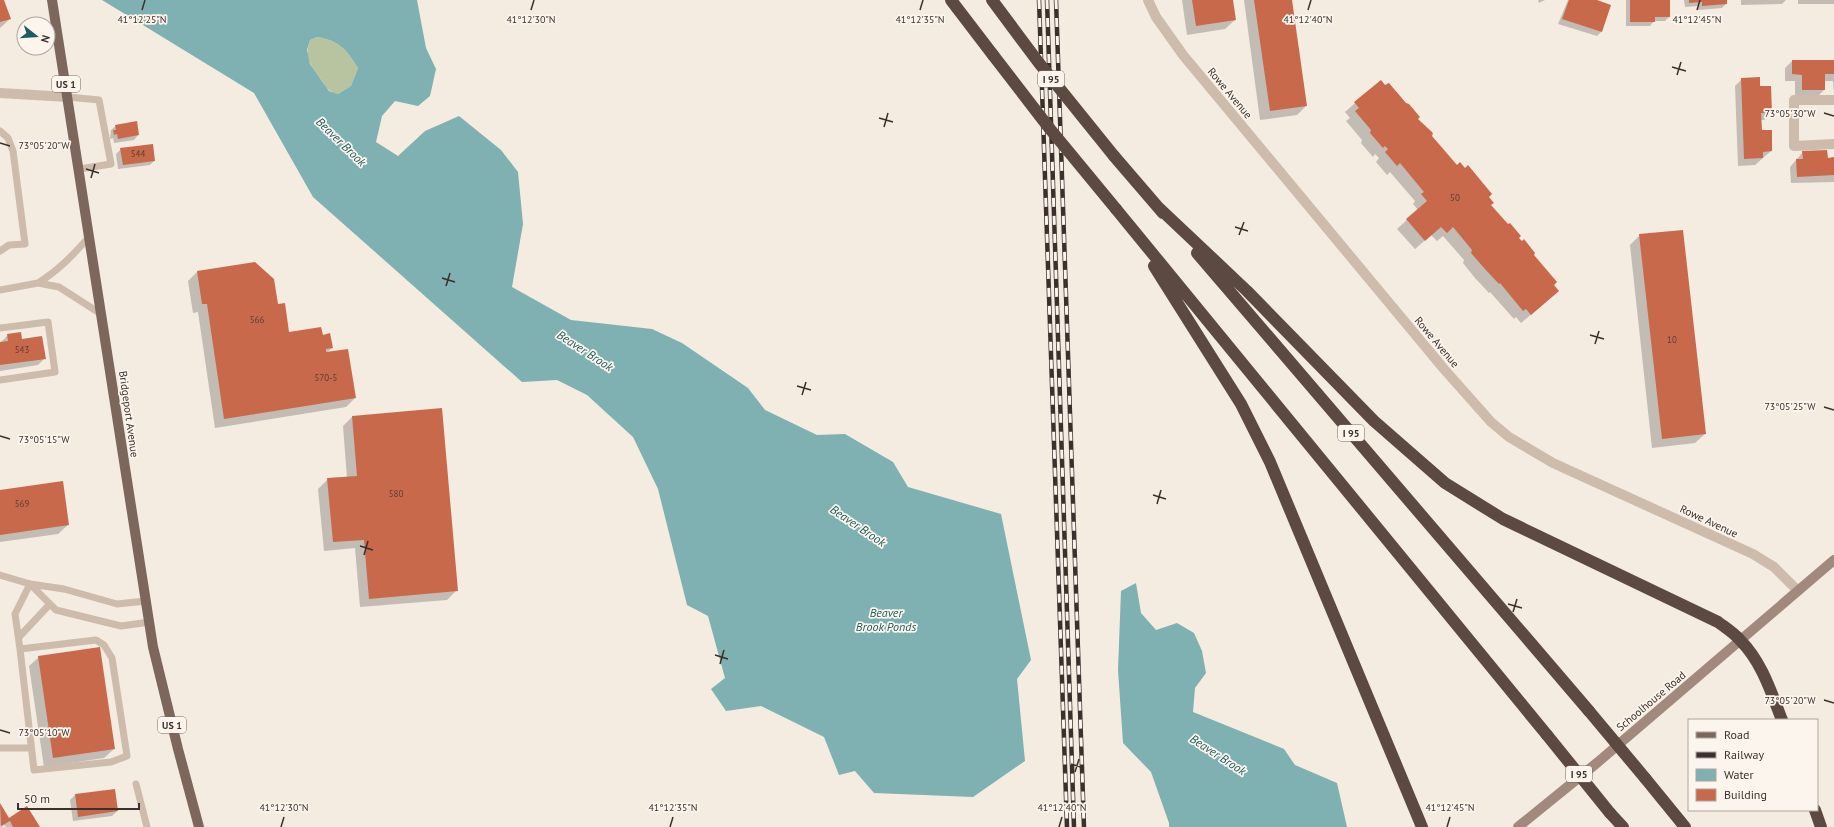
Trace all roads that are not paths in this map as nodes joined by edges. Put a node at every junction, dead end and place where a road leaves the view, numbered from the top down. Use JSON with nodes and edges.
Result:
{"nodes":[{"id":1,"x":52,"y":0,"type":"edge"},
{"id":2,"x":953,"y":0,"type":"edge"},
{"id":3,"x":992,"y":0,"type":"edge"},
{"id":4,"x":1148,"y":0,"type":"edge"},
{"id":5,"x":0,"y":93,"type":"edge"},
{"id":6,"x":68,"y":97,"type":"junction"},
{"id":7,"x":1834,"y":100,"type":"edge"},
{"id":8,"x":0,"y":131,"type":"edge"},
{"id":9,"x":1834,"y":144,"type":"edge"},
{"id":10,"x":79,"y":169,"type":"junction"},
{"id":11,"x":1158,"y":207,"type":"junction"},
{"id":12,"x":1128,"y":224,"type":"junction"},
{"id":13,"x":89,"y":236,"type":"junction"},
{"id":14,"x":0,"y":251,"type":"edge"},
{"id":15,"x":38,"y":283,"type":"junction"},
{"id":16,"x":0,"y":290,"type":"edge"},
{"id":17,"x":101,"y":314,"type":"junction"},
{"id":18,"x":0,"y":328,"type":"edge"},
{"id":19,"x":0,"y":380,"type":"edge"},
{"id":20,"x":1834,"y":560,"type":"edge"},
{"id":21,"x":0,"y":575,"type":"edge"},
{"id":22,"x":30,"y":584,"type":"junction"},
{"id":23,"x":1798,"y":591,"type":"junction"},
{"id":24,"x":146,"y":601,"type":"junction"},
{"id":25,"x":50,"y":604,"type":"junction"},
{"id":26,"x":150,"y":622,"type":"junction"},
{"id":27,"x":19,"y":637,"type":"junction"},
{"id":28,"x":1741,"y":640,"type":"junction"},
{"id":29,"x":20,"y":649,"type":"junction"},
{"id":30,"x":1782,"y":719,"type":"edge"},
{"id":31,"x":0,"y":748,"type":"edge"},
{"id":32,"x":31,"y":748,"type":"junction"},
{"id":33,"x":136,"y":784,"type":"dead end"},
{"id":34,"x":1815,"y":811,"type":"edge"},
{"id":35,"x":147,"y":827,"type":"edge"},
{"id":36,"x":200,"y":827,"type":"edge"},
{"id":37,"x":1422,"y":827,"type":"edge"},
{"id":38,"x":1518,"y":827,"type":"edge"},
{"id":39,"x":1623,"y":827,"type":"edge"},
{"id":40,"x":1684,"y":827,"type":"edge"},
{"id":41,"x":1821,"y":827,"type":"edge"}],
"edges":[{"from":1,"to":6,"type":"main road","name":"Bridgeport Avenue","number":"US 1"},
{"from":2,"to":12,"type":"highway","number":"I 95","bridge":true},
{"from":3,"to":11,"type":"highway","number":"I 95","bridge":true},
{"from":4,"to":23,"type":"street","name":"Rowe Avenue"},
{"from":5,"to":6,"type":"street"},
{"from":6,"to":10,"type":"main road","name":"Bridgeport Avenue","number":"US 1"},
{"from":6,"to":10,"type":"lane"},
{"from":7,"to":9,"type":"street"},
{"from":8,"to":14,"type":"lane"},
{"from":10,"to":13,"type":"main road","name":"Bridgeport Avenue","number":"US 1"},
{"from":11,"to":28,"type":"highway"},
{"from":11,"to":40,"type":"highway","number":"I 95","bridge":true},
{"from":12,"to":37,"type":"highway"},
{"from":12,"to":39,"type":"highway","number":"I 95","bridge":true},
{"from":13,"to":15,"type":"lane"},
{"from":13,"to":17,"type":"main road","name":"Bridgeport Avenue","number":"US 1"},
{"from":15,"to":16,"type":"lane"},
{"from":15,"to":17,"type":"lane"},
{"from":17,"to":24,"type":"main road","name":"Bridgeport Avenue","number":"US 1"},
{"from":18,"to":19,"type":"lane"},
{"from":20,"to":23,"type":"main road","name":"Schoolhouse Road"},
{"from":21,"to":22,"type":"lane"},
{"from":22,"to":24,"type":"lane"},
{"from":22,"to":25,"type":"lane"},
{"from":22,"to":27,"type":"lane"},
{"from":23,"to":28,"type":"main road","name":"Schoolhouse Road"},
{"from":24,"to":26,"type":"main road","name":"Bridgeport Avenue","number":"US 1"},
{"from":25,"to":26,"type":"lane"},
{"from":25,"to":27,"type":"lane"},
{"from":26,"to":36,"type":"main road","name":"Bridgeport Avenue","number":"US 1"},
{"from":27,"to":29,"type":"lane"},
{"from":28,"to":30,"type":"highway"},
{"from":28,"to":38,"type":"main road","name":"Schoolhouse Road"},
{"from":29,"to":32,"type":"lane"},
{"from":29,"to":32,"type":"lane"},
{"from":31,"to":32,"type":"lane"},
{"from":33,"to":35,"type":"lane"},
{"from":34,"to":41,"type":"highway"}]}
